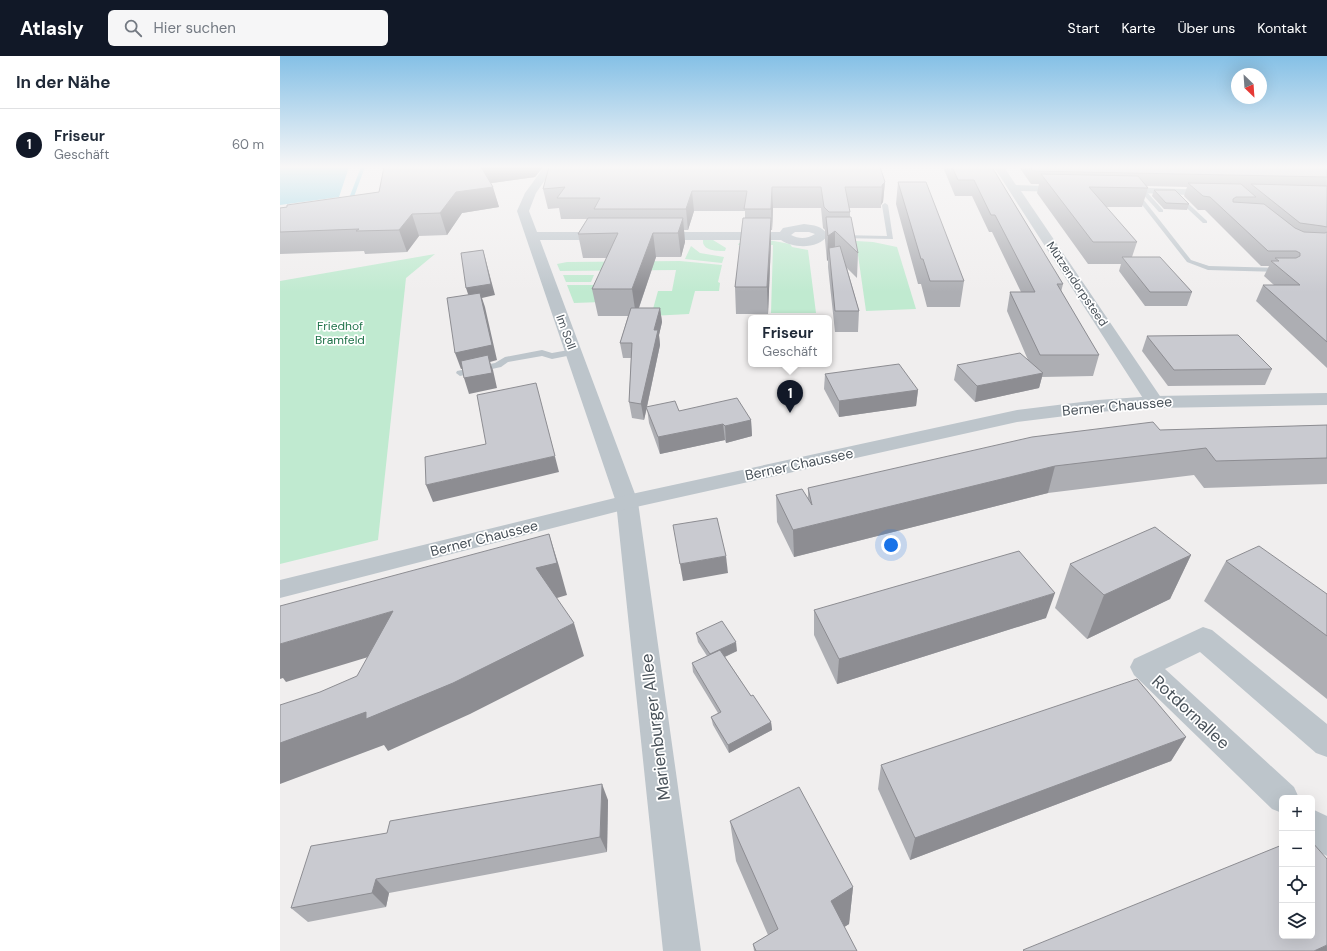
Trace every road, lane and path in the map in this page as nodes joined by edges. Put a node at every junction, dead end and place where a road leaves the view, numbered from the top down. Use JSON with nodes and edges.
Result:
{"nodes":[{"id":1,"x":524,"y":209,"type":"edge"},
{"id":2,"x":886,"y":209,"type":"edge"},
{"id":3,"x":1027,"y":209,"type":"edge"},
{"id":4,"x":1151,"y":209,"type":"edge"},
{"id":5,"x":1158,"y":209,"type":"edge"},
{"id":6,"x":1191,"y":209,"type":"edge"},
{"id":7,"x":1161,"y":211,"type":"dead end"},
{"id":8,"x":1205,"y":222,"type":"dead end"},
{"id":9,"x":532,"y":236,"type":"junction"},
{"id":10,"x":620,"y":236,"type":"edge"},
{"id":11,"x":644,"y":236,"type":"edge"},
{"id":12,"x":825,"y":237,"type":"edge"},
{"id":13,"x":836,"y":237,"type":"edge"},
{"id":14,"x":1290,"y":270,"type":"edge"},
{"id":15,"x":574,"y":352,"type":"junction"},
{"id":16,"x":460,"y":373,"type":"edge"},
{"id":17,"x":1327,"y":399,"type":"edge"},
{"id":18,"x":1155,"y":402,"type":"junction"},
{"id":19,"x":627,"y":502,"type":"junction"},
{"id":20,"x":280,"y":589,"type":"edge"},
{"id":21,"x":1327,"y":743,"type":"edge"},
{"id":22,"x":1280,"y":795,"type":"edge"},
{"id":23,"x":1315,"y":828,"type":"edge"},
{"id":24,"x":1327,"y":839,"type":"edge"},
{"id":25,"x":682,"y":951,"type":"edge"}],
"edges":[{"from":1,"to":9,"type":"street","name":"Im Soll"},
{"from":2,"to":13,"type":"lane"},
{"from":3,"to":18,"type":"street","name":"Mützendorpsteed"},
{"from":4,"to":14,"type":"lane"},
{"from":5,"to":7,"type":"lane"},
{"from":6,"to":8,"type":"lane"},
{"from":9,"to":10,"type":"street"},
{"from":9,"to":15,"type":"street","name":"Im Soll"},
{"from":11,"to":12,"type":"street"},
{"from":15,"to":16,"type":"lane"},
{"from":15,"to":19,"type":"street","name":"Im Soll"},
{"from":17,"to":18,"type":"street","name":"Berner Chaussee"},
{"from":18,"to":19,"type":"street","name":"Berner Chaussee"},
{"from":19,"to":20,"type":"street","name":"Berner Chaussee"},
{"from":19,"to":25,"type":"street","name":"Marienburger Allee"},
{"from":21,"to":22,"type":"street","name":"Rotdornallee"},
{"from":23,"to":24,"type":"street"}]}
